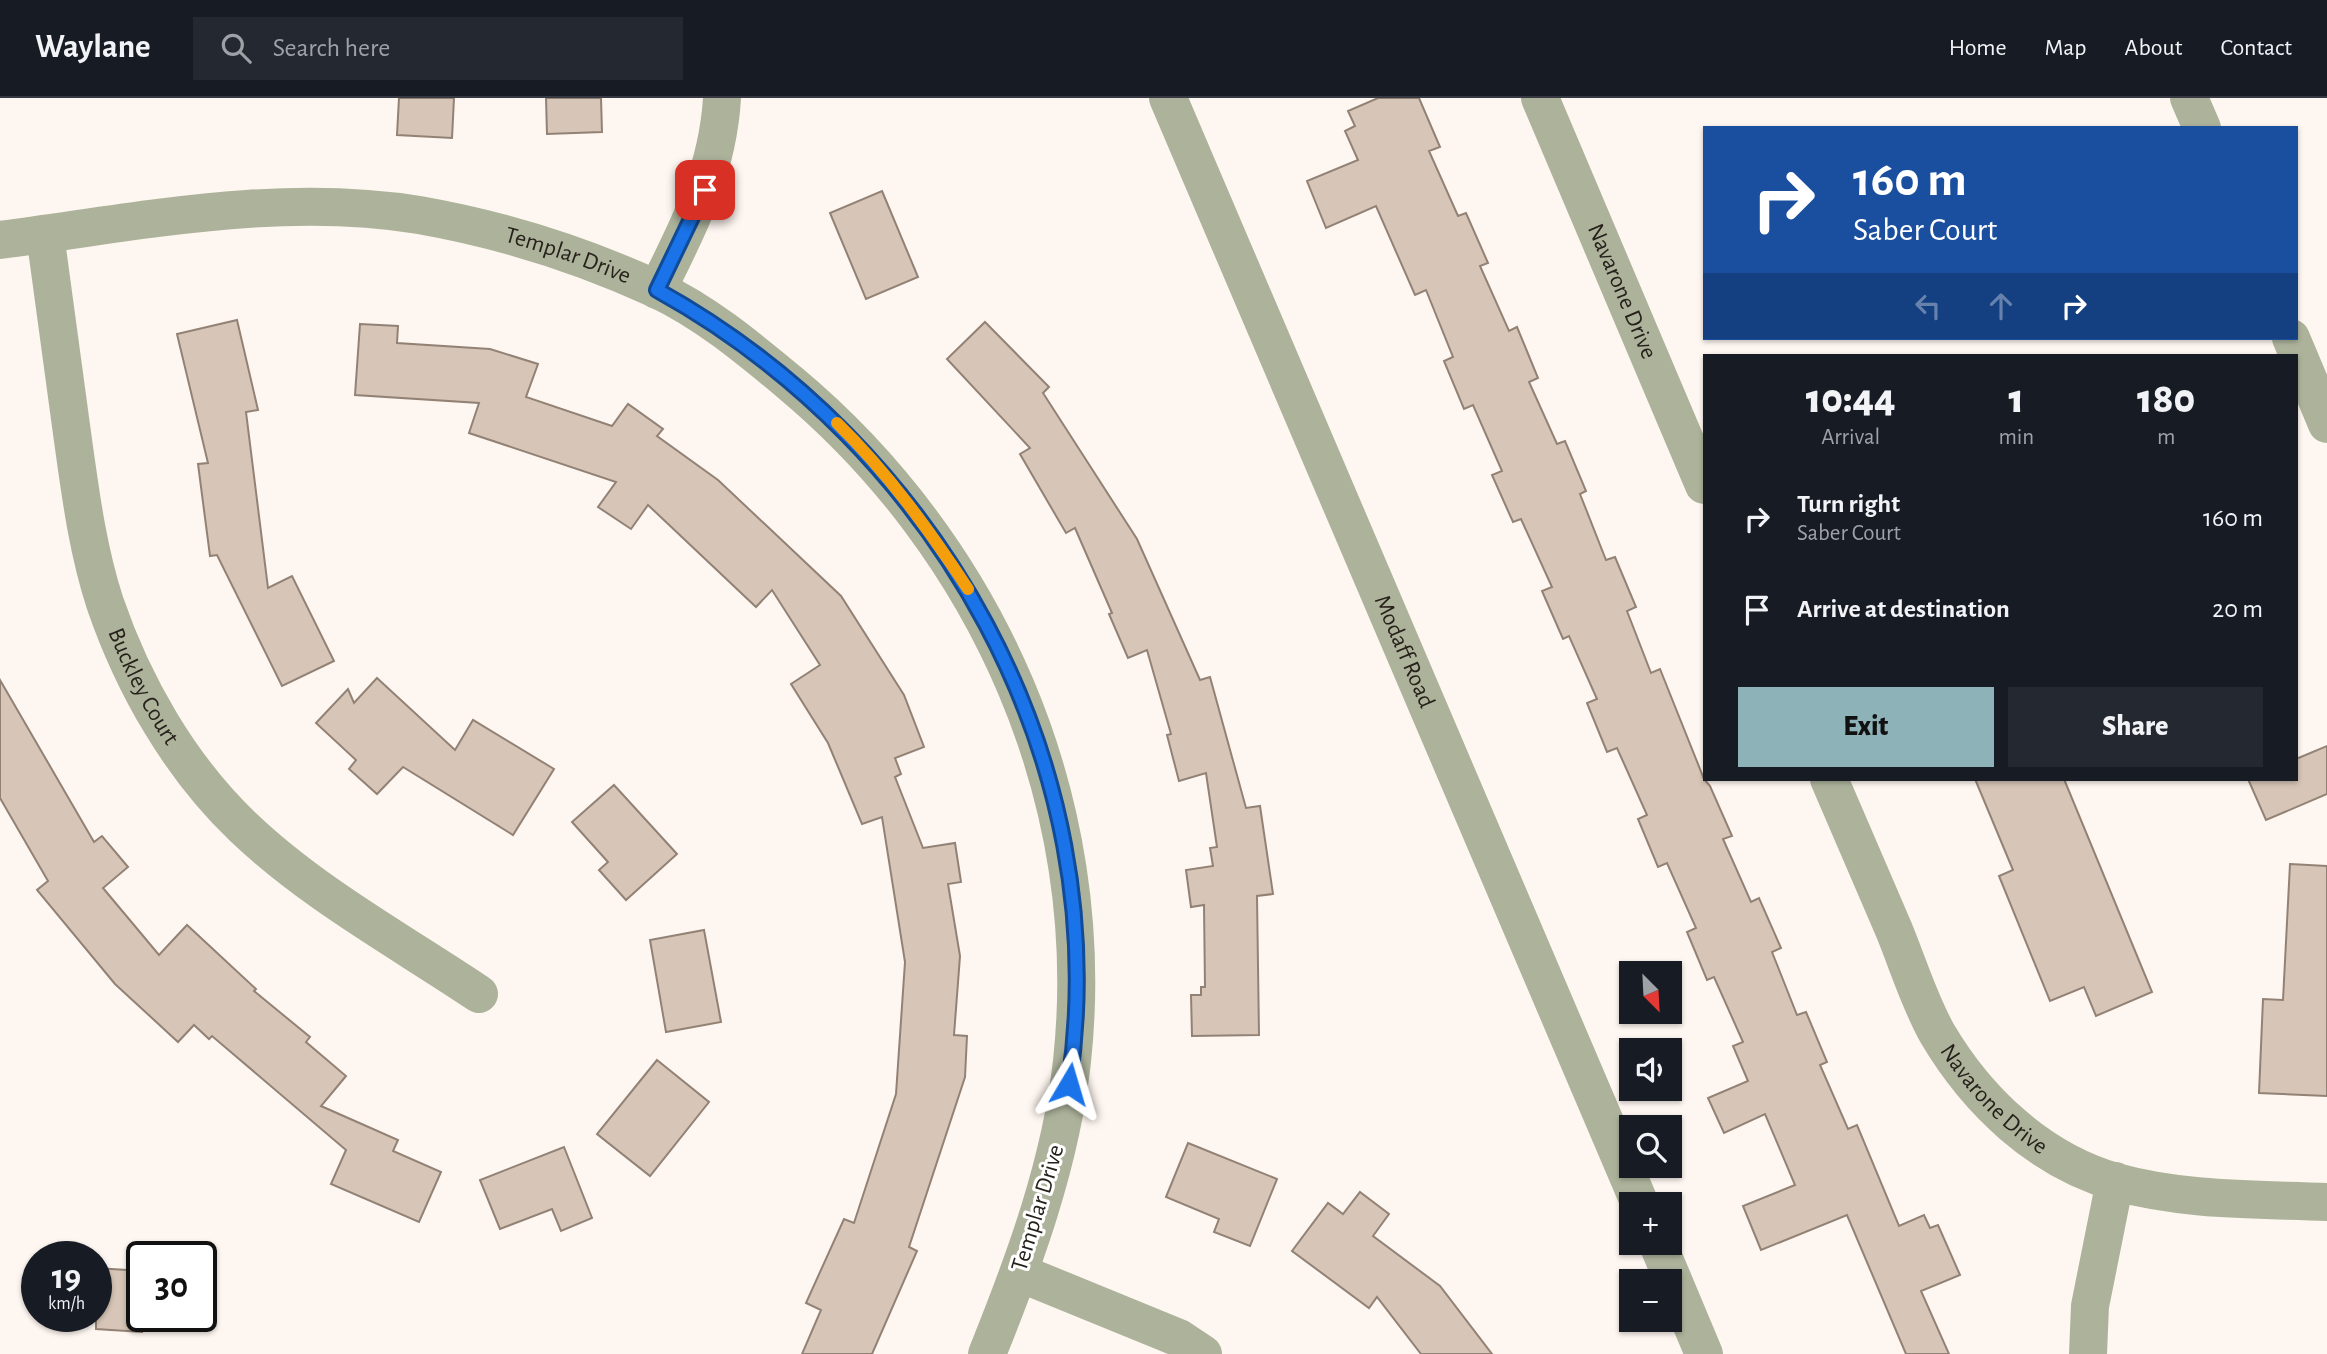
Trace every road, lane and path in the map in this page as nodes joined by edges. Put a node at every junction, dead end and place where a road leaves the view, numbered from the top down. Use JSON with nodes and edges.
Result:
{"nodes":[{"id":1,"x":722,"y":98,"type":"edge"},
{"id":2,"x":1168,"y":98,"type":"edge"},
{"id":3,"x":1540,"y":98,"type":"edge"},
{"id":4,"x":2189,"y":98,"type":"edge"},
{"id":5,"x":2201,"y":126,"type":"edge"},
{"id":6,"x":45,"y":234,"type":"junction"},
{"id":7,"x":0,"y":240,"type":"edge"},
{"id":8,"x":657,"y":290,"type":"junction"},
{"id":9,"x":2298,"y":355,"type":"edge"},
{"id":10,"x":2327,"y":424,"type":"edge"},
{"id":11,"x":1703,"y":483,"type":"edge"},
{"id":12,"x":1830,"y":781,"type":"edge"},
{"id":13,"x":479,"y":995,"type":"dead end"},
{"id":14,"x":2115,"y":1181,"type":"junction"},
{"id":15,"x":1635,"y":1192,"type":"edge"},
{"id":16,"x":2327,"y":1202,"type":"edge"},
{"id":17,"x":1662,"y":1255,"type":"edge"},
{"id":18,"x":1020,"y":1273,"type":"junction"},
{"id":19,"x":986,"y":1354,"type":"edge"},
{"id":20,"x":1203,"y":1354,"type":"edge"},
{"id":21,"x":1704,"y":1354,"type":"edge"},
{"id":22,"x":2088,"y":1354,"type":"edge"}],
"edges":[{"from":1,"to":8,"type":"street"},
{"from":2,"to":15,"type":"street","name":"Modaff Road"},
{"from":3,"to":11,"type":"street","name":"Navarone Drive"},
{"from":4,"to":5,"type":"street"},
{"from":6,"to":7,"type":"street","name":"Templar Drive"},
{"from":6,"to":8,"type":"street","name":"Templar Drive"},
{"from":6,"to":13,"type":"street","name":"Buckley Court"},
{"from":8,"to":18,"type":"street","name":"Templar Drive"},
{"from":9,"to":10,"type":"street"},
{"from":12,"to":14,"type":"street","name":"Navarone Drive"},
{"from":14,"to":16,"type":"street","name":"Navarone Drive"},
{"from":14,"to":22,"type":"street"},
{"from":17,"to":21,"type":"street"},
{"from":18,"to":19,"type":"street","name":"Templar Drive"},
{"from":18,"to":20,"type":"street"}]}
